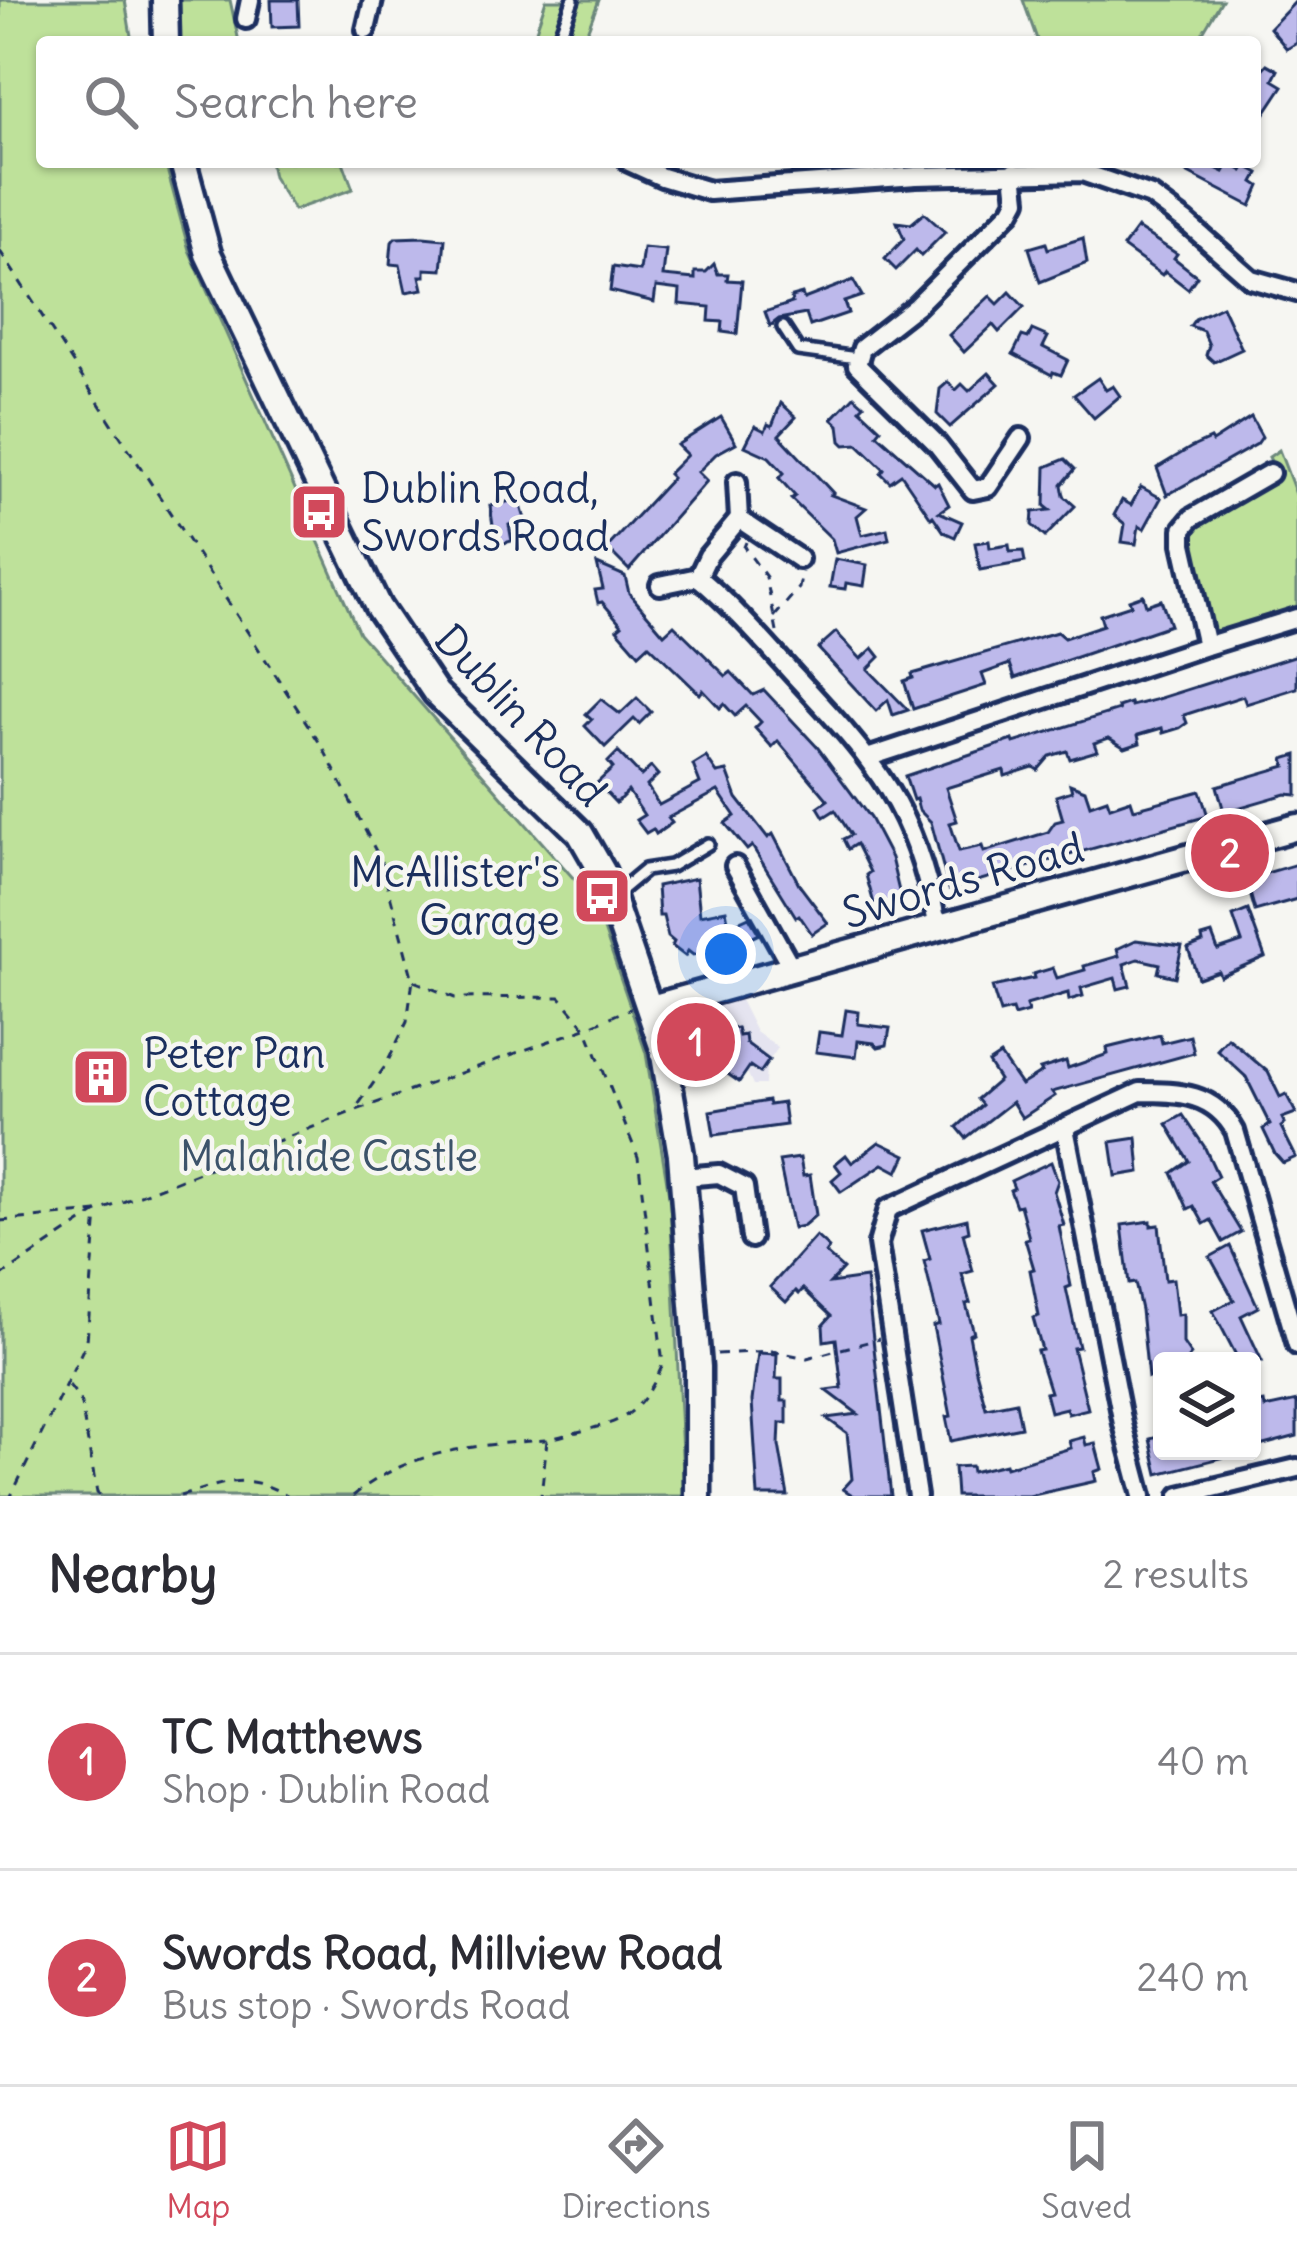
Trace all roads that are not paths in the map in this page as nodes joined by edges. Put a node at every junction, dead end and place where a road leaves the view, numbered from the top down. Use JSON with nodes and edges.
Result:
{"nodes":[{"id":1,"x":165,"y":0,"type":"edge"},
{"id":2,"x":373,"y":0,"type":"edge"},
{"id":3,"x":573,"y":0,"type":"edge"},
{"id":4,"x":366,"y":30,"type":"dead end"},
{"id":5,"x":166,"y":36,"type":"edge"},
{"id":6,"x":559,"y":36,"type":"edge"},
{"id":7,"x":185,"y":168,"type":"edge"},
{"id":8,"x":641,"y":168,"type":"edge"},
{"id":9,"x":1014,"y":172,"type":"junction"},
{"id":10,"x":1297,"y":292,"type":"edge"},
{"id":11,"x":783,"y":328,"type":"dead end"},
{"id":12,"x":857,"y":358,"type":"junction"},
{"id":13,"x":1021,"y":438,"type":"dead end"},
{"id":14,"x":1270,"y":472,"type":"dead end"},
{"id":15,"x":737,"y":482,"type":"dead end"},
{"id":16,"x":745,"y":524,"type":"junction"},
{"id":17,"x":799,"y":559,"type":"road end"},
{"id":18,"x":698,"y":577,"type":"junction"},
{"id":19,"x":659,"y":585,"type":"dead end"},
{"id":20,"x":1297,"y":618,"type":"edge"},
{"id":21,"x":1206,"y":646,"type":"junction"},
{"id":22,"x":870,"y":757,"type":"junction"},
{"id":23,"x":1297,"y":827,"type":"edge"},
{"id":24,"x":708,"y":844,"type":"dead end"},
{"id":25,"x":735,"y":866,"type":"dead end"},
{"id":26,"x":612,"y":896,"type":"junction"},
{"id":27,"x":938,"y":928,"type":"junction"},
{"id":28,"x":793,"y":970,"type":"junction"},
{"id":29,"x":651,"y":1008,"type":"junction"},
{"id":30,"x":1065,"y":1129,"type":"junction"},
{"id":31,"x":683,"y":1177,"type":"junction"},
{"id":32,"x":751,"y":1238,"type":"dead end"},
{"id":33,"x":1297,"y":1345,"type":"edge"},
{"id":34,"x":1297,"y":1468,"type":"edge"},
{"id":35,"x":698,"y":1496,"type":"edge"},
{"id":36,"x":916,"y":1496,"type":"edge"},
{"id":37,"x":1142,"y":1496,"type":"edge"},
{"id":38,"x":1180,"y":1496,"type":"edge"}],
"edges":[{"from":1,"to":5,"type":"main road"},
{"from":2,"to":4,"type":"street"},
{"from":3,"to":6,"type":"lane"},
{"from":7,"to":26,"type":"main road","name":"Dublin Road"},
{"from":8,"to":9,"type":"street"},
{"from":9,"to":10,"type":"street"},
{"from":9,"to":12,"type":"street"},
{"from":11,"to":12,"type":"lane"},
{"from":12,"to":13,"type":"street"},
{"from":14,"to":21,"type":"street"},
{"from":15,"to":16,"type":"street"},
{"from":16,"to":17,"type":"street"},
{"from":16,"to":18,"type":"street"},
{"from":18,"to":19,"type":"street"},
{"from":18,"to":22,"type":"street"},
{"from":20,"to":21,"type":"street"},
{"from":21,"to":22,"type":"street"},
{"from":22,"to":27,"type":"street"},
{"from":23,"to":27,"type":"main road","name":"Swords Road"},
{"from":24,"to":26,"type":"lane"},
{"from":25,"to":28,"type":"street"},
{"from":26,"to":29,"type":"main road","name":"Dublin Road"},
{"from":27,"to":28,"type":"main road","name":"Swords Road"},
{"from":28,"to":29,"type":"main road","name":"Swords Road"},
{"from":29,"to":31,"type":"main road","name":"Dublin Road"},
{"from":30,"to":33,"type":"street"},
{"from":30,"to":36,"type":"street"},
{"from":30,"to":37,"type":"street"},
{"from":31,"to":32,"type":"street"},
{"from":31,"to":35,"type":"main road","name":"Dublin Road"},
{"from":34,"to":38,"type":"street"}]}
